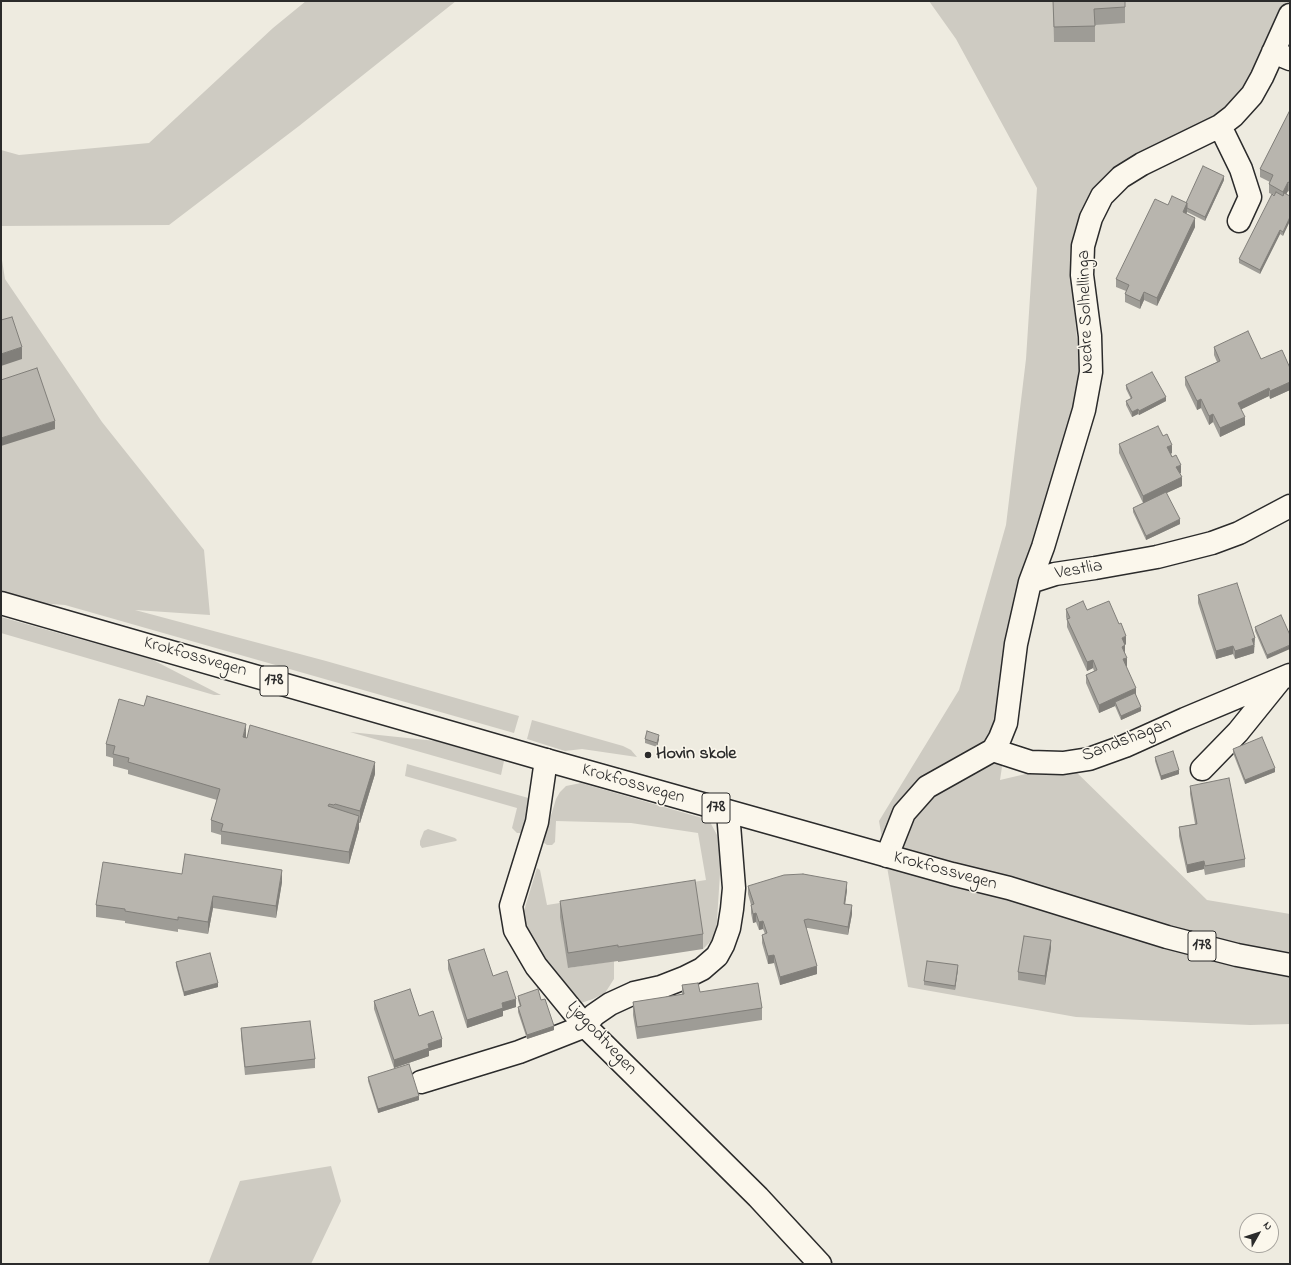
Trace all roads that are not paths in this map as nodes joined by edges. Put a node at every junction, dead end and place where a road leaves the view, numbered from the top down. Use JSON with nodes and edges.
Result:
{"nodes":[{"id":1,"x":1290,"y":15,"type":"edge"},
{"id":2,"x":1281,"y":56,"type":"edge"},
{"id":3,"x":1220,"y":126,"type":"junction"},
{"id":4,"x":1239,"y":221,"type":"dead end"},
{"id":5,"x":1290,"y":506,"type":"edge"},
{"id":6,"x":1030,"y":582,"type":"junction"},
{"id":7,"x":1,"y":603,"type":"edge"},
{"id":8,"x":1287,"y":681,"type":"edge"},
{"id":9,"x":993,"y":750,"type":"junction"},
{"id":10,"x":546,"y":760,"type":"junction"},
{"id":11,"x":1202,"y":769,"type":"dead end"},
{"id":12,"x":728,"y":812,"type":"junction"},
{"id":13,"x":886,"y":856,"type":"junction"},
{"id":14,"x":1290,"y":965,"type":"edge"},
{"id":15,"x":586,"y":1026,"type":"junction"},
{"id":16,"x":421,"y":1082,"type":"dead end"},
{"id":17,"x":820,"y":1264,"type":"edge"}],
"edges":[{"from":1,"to":2,"type":"street","name":"Nedre Solhellinga"},
{"from":2,"to":3,"type":"street","name":"Nedre Solhellinga"},
{"from":3,"to":4,"type":"street"},
{"from":3,"to":6,"type":"street","name":"Nedre Solhellinga"},
{"from":5,"to":6,"type":"street","name":"Vestlia"},
{"from":6,"to":9,"type":"street","name":"Vestlia"},
{"from":7,"to":10,"type":"street","name":"Krokfossvegen","number":"178"},
{"from":8,"to":9,"type":"street","name":"Sandshagan"},
{"from":8,"to":11,"type":"street"},
{"from":9,"to":13,"type":"street"},
{"from":10,"to":12,"type":"street","name":"Krokfossvegen","number":"178"},
{"from":10,"to":15,"type":"street","name":"Ljøgodtvegen"},
{"from":12,"to":13,"type":"street","name":"Krokfossvegen","number":"178"},
{"from":12,"to":15,"type":"street"},
{"from":13,"to":14,"type":"street","name":"Krokfossvegen","number":"178"},
{"from":15,"to":16,"type":"street"},
{"from":15,"to":17,"type":"street","name":"Ljøgodtvegen"}]}
